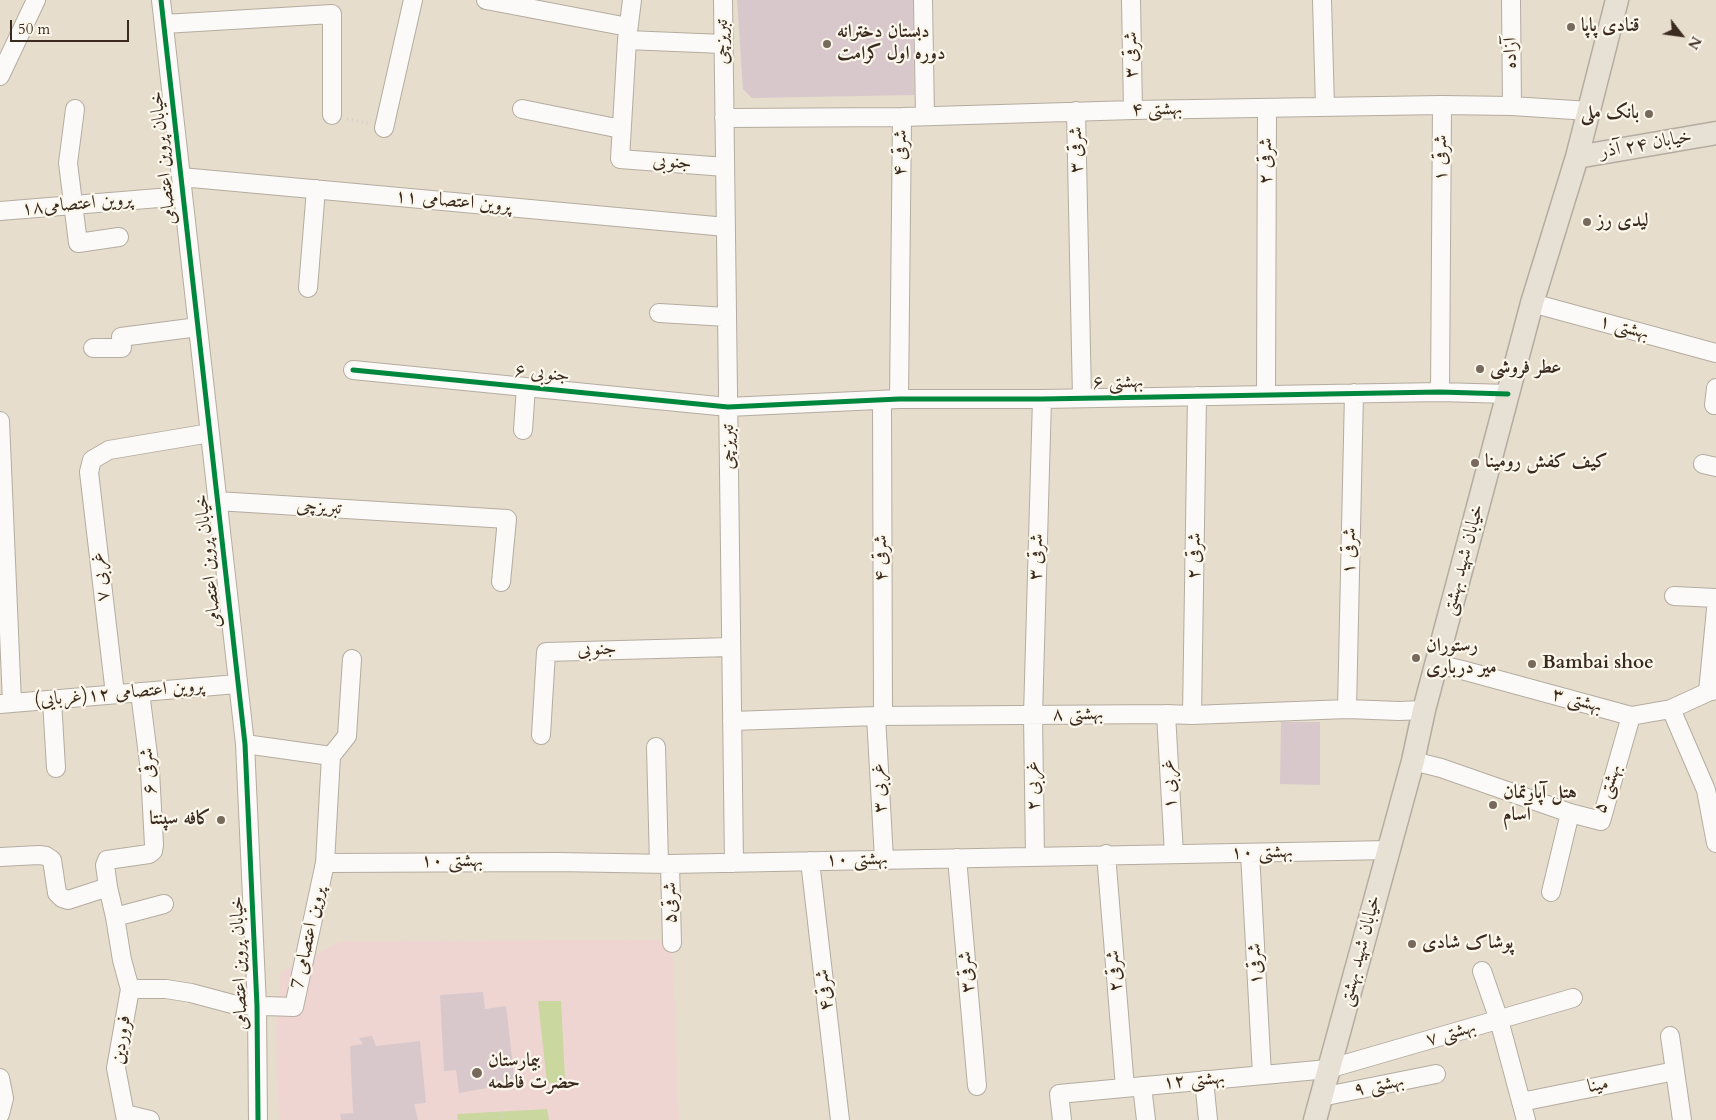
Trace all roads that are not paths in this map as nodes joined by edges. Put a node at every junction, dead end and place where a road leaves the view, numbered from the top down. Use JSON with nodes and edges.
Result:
{"nodes":[{"id":1,"x":36,"y":0,"type":"edge"},
{"id":2,"x":161,"y":0,"type":"edge"},
{"id":3,"x":413,"y":0,"type":"edge"},
{"id":4,"x":486,"y":0,"type":"edge"},
{"id":5,"x":632,"y":0,"type":"edge"},
{"id":6,"x":723,"y":0,"type":"edge"},
{"id":7,"x":923,"y":0,"type":"edge"},
{"id":8,"x":1131,"y":0,"type":"edge"},
{"id":9,"x":1322,"y":0,"type":"edge"},
{"id":10,"x":1511,"y":0,"type":"edge"},
{"id":11,"x":1617,"y":0,"type":"edge"},
{"id":12,"x":164,"y":24,"type":"junction"},
{"id":13,"x":627,"y":33,"type":"junction"},
{"id":14,"x":724,"y":44,"type":"junction"},
{"id":15,"x":0,"y":76,"type":"edge"},
{"id":16,"x":1442,"y":105,"type":"junction"},
{"id":17,"x":1512,"y":106,"type":"junction"},
{"id":18,"x":1324,"y":107,"type":"junction"},
{"id":19,"x":1267,"y":108,"type":"junction"},
{"id":20,"x":74,"y":109,"type":"dead end"},
{"id":21,"x":522,"y":109,"type":"dead end"},
{"id":22,"x":1133,"y":110,"type":"junction"},
{"id":23,"x":1076,"y":111,"type":"junction"},
{"id":24,"x":1589,"y":111,"type":"junction"},
{"id":25,"x":332,"y":115,"type":"road end"},
{"id":26,"x":925,"y":116,"type":"junction"},
{"id":27,"x":902,"y":117,"type":"junction"},
{"id":28,"x":724,"y":118,"type":"junction"},
{"id":29,"x":384,"y":128,"type":"road end"},
{"id":30,"x":621,"y":129,"type":"junction"},
{"id":31,"x":1716,"y":133,"type":"edge"},
{"id":32,"x":1577,"y":157,"type":"junction"},
{"id":33,"x":725,"y":167,"type":"junction"},
{"id":34,"x":181,"y":176,"type":"junction"},
{"id":35,"x":316,"y":189,"type":"junction"},
{"id":36,"x":183,"y":196,"type":"junction"},
{"id":37,"x":73,"y":205,"type":"junction"},
{"id":38,"x":0,"y":211,"type":"edge"},
{"id":39,"x":726,"y":227,"type":"junction"},
{"id":40,"x":119,"y":237,"type":"dead end"},
{"id":41,"x":308,"y":288,"type":"dead end"},
{"id":42,"x":1532,"y":303,"type":"junction"},
{"id":43,"x":659,"y":313,"type":"dead end"},
{"id":44,"x":727,"y":317,"type":"junction"},
{"id":45,"x":198,"y":327,"type":"junction"},
{"id":46,"x":93,"y":348,"type":"dead end"},
{"id":47,"x":1716,"y":353,"type":"edge"},
{"id":48,"x":353,"y":370,"type":"dead end"},
{"id":49,"x":526,"y":387,"type":"junction"},
{"id":50,"x":1716,"y":388,"type":"edge"},
{"id":51,"x":1440,"y":392,"type":"junction"},
{"id":52,"x":1354,"y":393,"type":"junction"},
{"id":53,"x":1266,"y":394,"type":"junction"},
{"id":54,"x":1508,"y":394,"type":"junction"},
{"id":55,"x":1197,"y":396,"type":"junction"},
{"id":56,"x":1082,"y":398,"type":"junction"},
{"id":57,"x":1042,"y":399,"type":"junction"},
{"id":58,"x":890,"y":400,"type":"junction"},
{"id":59,"x":1715,"y":405,"type":"edge"},
{"id":60,"x":728,"y":407,"type":"junction"},
{"id":61,"x":0,"y":421,"type":"edge"},
{"id":62,"x":523,"y":430,"type":"dead end"},
{"id":63,"x":210,"y":433,"type":"junction"},
{"id":64,"x":1,"y":472,"type":"edge"},
{"id":65,"x":217,"y":501,"type":"junction"},
{"id":66,"x":501,"y":582,"type":"dead end"},
{"id":67,"x":1674,"y":596,"type":"dead end"},
{"id":68,"x":1716,"y":598,"type":"edge"},
{"id":69,"x":1716,"y":609,"type":"edge"},
{"id":70,"x":731,"y":647,"type":"junction"},
{"id":71,"x":352,"y":660,"type":"dead end"},
{"id":72,"x":1437,"y":664,"type":"junction"},
{"id":73,"x":238,"y":684,"type":"junction"},
{"id":74,"x":1712,"y":691,"type":"edge"},
{"id":75,"x":140,"y":692,"type":"junction"},
{"id":76,"x":115,"y":694,"type":"junction"},
{"id":77,"x":52,"y":700,"type":"junction"},
{"id":78,"x":6,"y":704,"type":"edge"},
{"id":79,"x":1347,"y":709,"type":"junction"},
{"id":80,"x":1671,"y":709,"type":"junction"},
{"id":81,"x":1424,"y":710,"type":"junction"},
{"id":82,"x":1166,"y":714,"type":"junction"},
{"id":83,"x":1032,"y":715,"type":"junction"},
{"id":84,"x":1192,"y":715,"type":"junction"},
{"id":85,"x":880,"y":716,"type":"junction"},
{"id":86,"x":1630,"y":716,"type":"junction"},
{"id":87,"x":732,"y":721,"type":"junction"},
{"id":88,"x":541,"y":734,"type":"dead end"},
{"id":89,"x":245,"y":744,"type":"junction"},
{"id":90,"x":656,"y":747,"type":"dead end"},
{"id":91,"x":331,"y":756,"type":"junction"},
{"id":92,"x":1414,"y":761,"type":"junction"},
{"id":93,"x":56,"y":768,"type":"dead end"},
{"id":94,"x":1570,"y":813,"type":"junction"},
{"id":95,"x":1716,"y":843,"type":"edge"},
{"id":96,"x":1389,"y":850,"type":"junction"},
{"id":97,"x":1250,"y":853,"type":"junction"},
{"id":98,"x":1106,"y":854,"type":"junction"},
{"id":99,"x":1174,"y":854,"type":"junction"},
{"id":100,"x":0,"y":857,"type":"edge"},
{"id":101,"x":1035,"y":857,"type":"junction"},
{"id":102,"x":957,"y":858,"type":"junction"},
{"id":103,"x":884,"y":860,"type":"junction"},
{"id":104,"x":810,"y":861,"type":"junction"},
{"id":105,"x":325,"y":862,"type":"junction"},
{"id":106,"x":734,"y":863,"type":"junction"},
{"id":107,"x":664,"y":864,"type":"junction"},
{"id":108,"x":108,"y":887,"type":"junction"},
{"id":109,"x":1551,"y":892,"type":"dead end"},
{"id":110,"x":164,"y":904,"type":"dead end"},
{"id":111,"x":115,"y":917,"type":"junction"},
{"id":112,"x":672,"y":943,"type":"dead end"},
{"id":113,"x":1482,"y":971,"type":"dead end"},
{"id":114,"x":130,"y":990,"type":"junction"},
{"id":115,"x":1573,"y":998,"type":"dead end"},
{"id":116,"x":257,"y":1006,"type":"junction"},
{"id":117,"x":1499,"y":1020,"type":"junction"},
{"id":118,"x":1670,"y":1036,"type":"dead end"},
{"id":119,"x":1328,"y":1069,"type":"junction"},
{"id":120,"x":1675,"y":1071,"type":"junction"},
{"id":121,"x":1436,"y":1074,"type":"dead end"},
{"id":122,"x":1262,"y":1075,"type":"junction"},
{"id":123,"x":0,"y":1078,"type":"edge"},
{"id":124,"x":1204,"y":1080,"type":"junction"},
{"id":125,"x":977,"y":1086,"type":"dead end"},
{"id":126,"x":1142,"y":1086,"type":"junction"},
{"id":127,"x":1124,"y":1088,"type":"junction"},
{"id":128,"x":1321,"y":1097,"type":"junction"},
{"id":129,"x":1521,"y":1102,"type":"junction"},
{"id":130,"x":0,"y":1114,"type":"edge"},
{"id":131,"x":125,"y":1117,"type":"edge"},
{"id":132,"x":150,"y":1120,"type":"edge"},
{"id":133,"x":258,"y":1120,"type":"edge"},
{"id":134,"x":840,"y":1120,"type":"edge"},
{"id":135,"x":1062,"y":1120,"type":"edge"},
{"id":136,"x":1146,"y":1120,"type":"edge"},
{"id":137,"x":1208,"y":1120,"type":"edge"},
{"id":138,"x":1315,"y":1120,"type":"edge"},
{"id":139,"x":1526,"y":1120,"type":"edge"},
{"id":140,"x":1682,"y":1120,"type":"edge"}],
"edges":[{"from":1,"to":15,"type":"street"},
{"from":2,"to":12,"type":"street","name":"خیابان پروین اعتصامی"},
{"from":3,"to":29,"type":"street"},
{"from":4,"to":13,"type":"street"},
{"from":5,"to":13,"type":"street"},
{"from":6,"to":14,"type":"street","name":"تبریزچی"},
{"from":7,"to":26,"type":"street"},
{"from":8,"to":22,"type":"street","name":"۳ شرقی"},
{"from":9,"to":18,"type":"street"},
{"from":10,"to":17,"type":"street","name":"آزاده"},
{"from":11,"to":24,"type":"main road","name":"خیابان شهید بهشتی"},
{"from":12,"to":25,"type":"street"},
{"from":12,"to":34,"type":"street","name":"خیابان پروین اعتصامی"},
{"from":13,"to":14,"type":"street"},
{"from":13,"to":30,"type":"street"},
{"from":14,"to":28,"type":"street","name":"تبریزچی"},
{"from":16,"to":17,"type":"street","name":"بهشتی ۴"},
{"from":16,"to":18,"type":"street","name":"بهشتی ۴"},
{"from":16,"to":51,"type":"street","name":"شرقی ۱"},
{"from":17,"to":24,"type":"street","name":"بهشتی ۴"},
{"from":18,"to":19,"type":"street","name":"بهشتی ۴"},
{"from":19,"to":22,"type":"street","name":"بهشتی ۴"},
{"from":19,"to":53,"type":"street","name":"شرقی ۲"},
{"from":20,"to":37,"type":"street"},
{"from":21,"to":30,"type":"street"},
{"from":22,"to":23,"type":"street","name":"بهشتی ۴"},
{"from":23,"to":26,"type":"street","name":"بهشتی ۴"},
{"from":23,"to":56,"type":"street","name":"شرقی ۳"},
{"from":24,"to":32,"type":"main road","name":"خیابان شهید بهشتی"},
{"from":26,"to":27,"type":"street","name":"بهشتی ۴"},
{"from":27,"to":28,"type":"street","name":"بهشتی ۴"},
{"from":27,"to":58,"type":"street","name":"شرقی ۴"},
{"from":28,"to":33,"type":"street","name":"تبریزچی"},
{"from":30,"to":33,"type":"street","name":"جنوبی"},
{"from":31,"to":32,"type":"main road","name":"خیابان ۲۴ آذر"},
{"from":32,"to":42,"type":"main road","name":"خیابان شهید بهشتی"},
{"from":33,"to":39,"type":"street","name":"تبریزچی"},
{"from":34,"to":35,"type":"street","name":"پروین اعتصامی ۱۱"},
{"from":34,"to":36,"type":"street","name":"خیابان پروین اعتصامی"},
{"from":35,"to":39,"type":"street","name":"پروین اعتصامی ۱۱"},
{"from":35,"to":41,"type":"street"},
{"from":36,"to":37,"type":"street","name":"پروین اعتصامی۱۸"},
{"from":36,"to":45,"type":"street","name":"خیابان پروین اعتصامی"},
{"from":37,"to":38,"type":"street","name":"پروین اعتصامی۱۸"},
{"from":37,"to":40,"type":"street"},
{"from":39,"to":44,"type":"street","name":"تبریزچی"},
{"from":42,"to":47,"type":"street","name":"بهشتی ۱"},
{"from":42,"to":54,"type":"main road","name":"خیابان شهید بهشتی"},
{"from":43,"to":44,"type":"street"},
{"from":44,"to":60,"type":"street","name":"تبریزچی"},
{"from":45,"to":46,"type":"street"},
{"from":45,"to":63,"type":"street","name":"خیابان پروین اعتصامی"},
{"from":48,"to":49,"type":"street","name":"جنوبی ۶"},
{"from":49,"to":60,"type":"street","name":"جنوبی ۶"},
{"from":49,"to":62,"type":"street"},
{"from":50,"to":59,"type":"street"},
{"from":51,"to":52,"type":"street","name":"بهشتی ۶"},
{"from":51,"to":54,"type":"street","name":"بهشتی ۶"},
{"from":52,"to":53,"type":"street","name":"بهشتی ۶"},
{"from":52,"to":79,"type":"street","name":"شرقی ۱"},
{"from":53,"to":55,"type":"street","name":"بهشتی ۶"},
{"from":54,"to":72,"type":"main road","name":"خیابان شهید بهشتی"},
{"from":55,"to":56,"type":"street","name":"بهشتی ۶"},
{"from":55,"to":84,"type":"street","name":"شرقی ۲"},
{"from":56,"to":57,"type":"street","name":"بهشتی ۶"},
{"from":57,"to":58,"type":"street","name":"بهشتی ۶"},
{"from":57,"to":83,"type":"street","name":"شرقی ۳"},
{"from":58,"to":60,"type":"street","name":"بهشتی ۶"},
{"from":58,"to":85,"type":"street","name":"شرقی ۴"},
{"from":60,"to":70,"type":"street","name":"تبریزچی"},
{"from":61,"to":64,"type":"street"},
{"from":63,"to":65,"type":"street","name":"خیابان پروین اعتصامی"},
{"from":63,"to":76,"type":"street","name":"غربی ۷"},
{"from":64,"to":78,"type":"street"},
{"from":65,"to":66,"type":"street","name":"تبریزچی"},
{"from":65,"to":73,"type":"street","name":"خیابان پروین اعتصامی"},
{"from":67,"to":68,"type":"street"},
{"from":69,"to":74,"type":"street"},
{"from":70,"to":87,"type":"street","name":"تبریزچی"},
{"from":70,"to":88,"type":"street","name":"جنوبی"},
{"from":71,"to":91,"type":"street"},
{"from":72,"to":81,"type":"main road","name":"خیابان شهید بهشتی"},
{"from":72,"to":86,"type":"street","name":"بهشتی ۳"},
{"from":73,"to":75,"type":"street","name":"پروین اعتصامی ۱۲(غربایی)"},
{"from":73,"to":89,"type":"street","name":"خیابان پروین اعتصامی"},
{"from":74,"to":80,"type":"street","name":"بهشتی ۳"},
{"from":75,"to":76,"type":"street","name":"پروین اعتصامی ۱۲(غربایی)"},
{"from":75,"to":108,"type":"street","name":"شرقی ۶"},
{"from":76,"to":77,"type":"street","name":"پروین اعتصامی ۱۲(غربایی)"},
{"from":77,"to":78,"type":"street","name":"پروین اعتصامی ۱۲(غربایی)"},
{"from":77,"to":93,"type":"street"},
{"from":79,"to":81,"type":"street","name":"بهشتی ۸"},
{"from":79,"to":84,"type":"street","name":"بهشتی ۸"},
{"from":80,"to":86,"type":"street","name":"بهشتی ۳"},
{"from":80,"to":95,"type":"street"},
{"from":81,"to":92,"type":"main road","name":"خیابان شهید بهشتی"},
{"from":82,"to":83,"type":"street","name":"بهشتی ۸"},
{"from":82,"to":84,"type":"street","name":"بهشتی ۸"},
{"from":82,"to":99,"type":"street","name":"غربی ۱"},
{"from":83,"to":85,"type":"street","name":"بهشتی ۸"},
{"from":83,"to":101,"type":"street","name":"غربی ۲"},
{"from":85,"to":87,"type":"street","name":"بهشتی ۸"},
{"from":85,"to":103,"type":"street","name":"غربی ۳"},
{"from":86,"to":94,"type":"street","name":"بهشتی ۵"},
{"from":87,"to":106,"type":"street","name":"تبریزچی"},
{"from":89,"to":91,"type":"street"},
{"from":89,"to":116,"type":"street","name":"خیابان پروین اعتصامی"},
{"from":90,"to":107,"type":"street","name":"شرقی۵"},
{"from":91,"to":105,"type":"street"},
{"from":92,"to":94,"type":"street","name":"بهشتی ۵"},
{"from":92,"to":96,"type":"main road","name":"خیابان شهید بهشتی"},
{"from":94,"to":109,"type":"street"},
{"from":96,"to":97,"type":"street","name":"بهشتی ۱۰"},
{"from":96,"to":119,"type":"main road","name":"خیابان شهید بهشتی"},
{"from":97,"to":99,"type":"street","name":"بهشتی ۱۰"},
{"from":97,"to":122,"type":"street","name":"شرقی۱"},
{"from":98,"to":99,"type":"street","name":"بهشتی ۱۰"},
{"from":98,"to":101,"type":"street","name":"بهشتی ۱۰"},
{"from":98,"to":127,"type":"street","name":"شرقی۲"},
{"from":100,"to":108,"type":"street"},
{"from":101,"to":102,"type":"street","name":"بهشتی ۱۰"},
{"from":102,"to":103,"type":"street","name":"بهشتی ۱۰"},
{"from":102,"to":125,"type":"street","name":"شرقی۳"},
{"from":103,"to":104,"type":"street","name":"بهشتی ۱۰"},
{"from":104,"to":106,"type":"street","name":"بهشتی ۱۰"},
{"from":104,"to":134,"type":"street","name":"شرقی۴"},
{"from":105,"to":107,"type":"street","name":"بهشتی ۱۰"},
{"from":105,"to":116,"type":"street","name":"پروین اعتصامی 7"},
{"from":106,"to":107,"type":"street","name":"بهشتی ۱۰"},
{"from":107,"to":112,"type":"street","name":"شرقی۵"},
{"from":108,"to":111,"type":"street"},
{"from":110,"to":111,"type":"street"},
{"from":111,"to":114,"type":"street"},
{"from":113,"to":117,"type":"street"},
{"from":114,"to":116,"type":"street"},
{"from":114,"to":131,"type":"street","name":"فروردین"},
{"from":115,"to":117,"type":"street","name":"بهشتی ۷"},
{"from":116,"to":133,"type":"street","name":"خیابان پروین اعتصامی"},
{"from":117,"to":119,"type":"street","name":"بهشتی ۷"},
{"from":117,"to":129,"type":"street"},
{"from":118,"to":120,"type":"street"},
{"from":119,"to":122,"type":"street","name":"بهشتی ۱۲"},
{"from":119,"to":128,"type":"main road","name":"خیابان شهید بهشتی"},
{"from":120,"to":129,"type":"street","name":"مینا"},
{"from":120,"to":140,"type":"street"},
{"from":121,"to":128,"type":"street","name":"بهشتی ۹"},
{"from":122,"to":124,"type":"street","name":"بهشتی ۱۲"},
{"from":123,"to":130,"type":"street"},
{"from":124,"to":126,"type":"street","name":"بهشتی ۱۲"},
{"from":124,"to":137,"type":"street"},
{"from":126,"to":127,"type":"street","name":"بهشتی ۱۲"},
{"from":126,"to":136,"type":"street"},
{"from":127,"to":135,"type":"street","name":"بهشتی ۱۲"},
{"from":128,"to":138,"type":"main road","name":"خیابان شهید بهشتی"},
{"from":129,"to":139,"type":"street"},
{"from":131,"to":132,"type":"street"}]}
